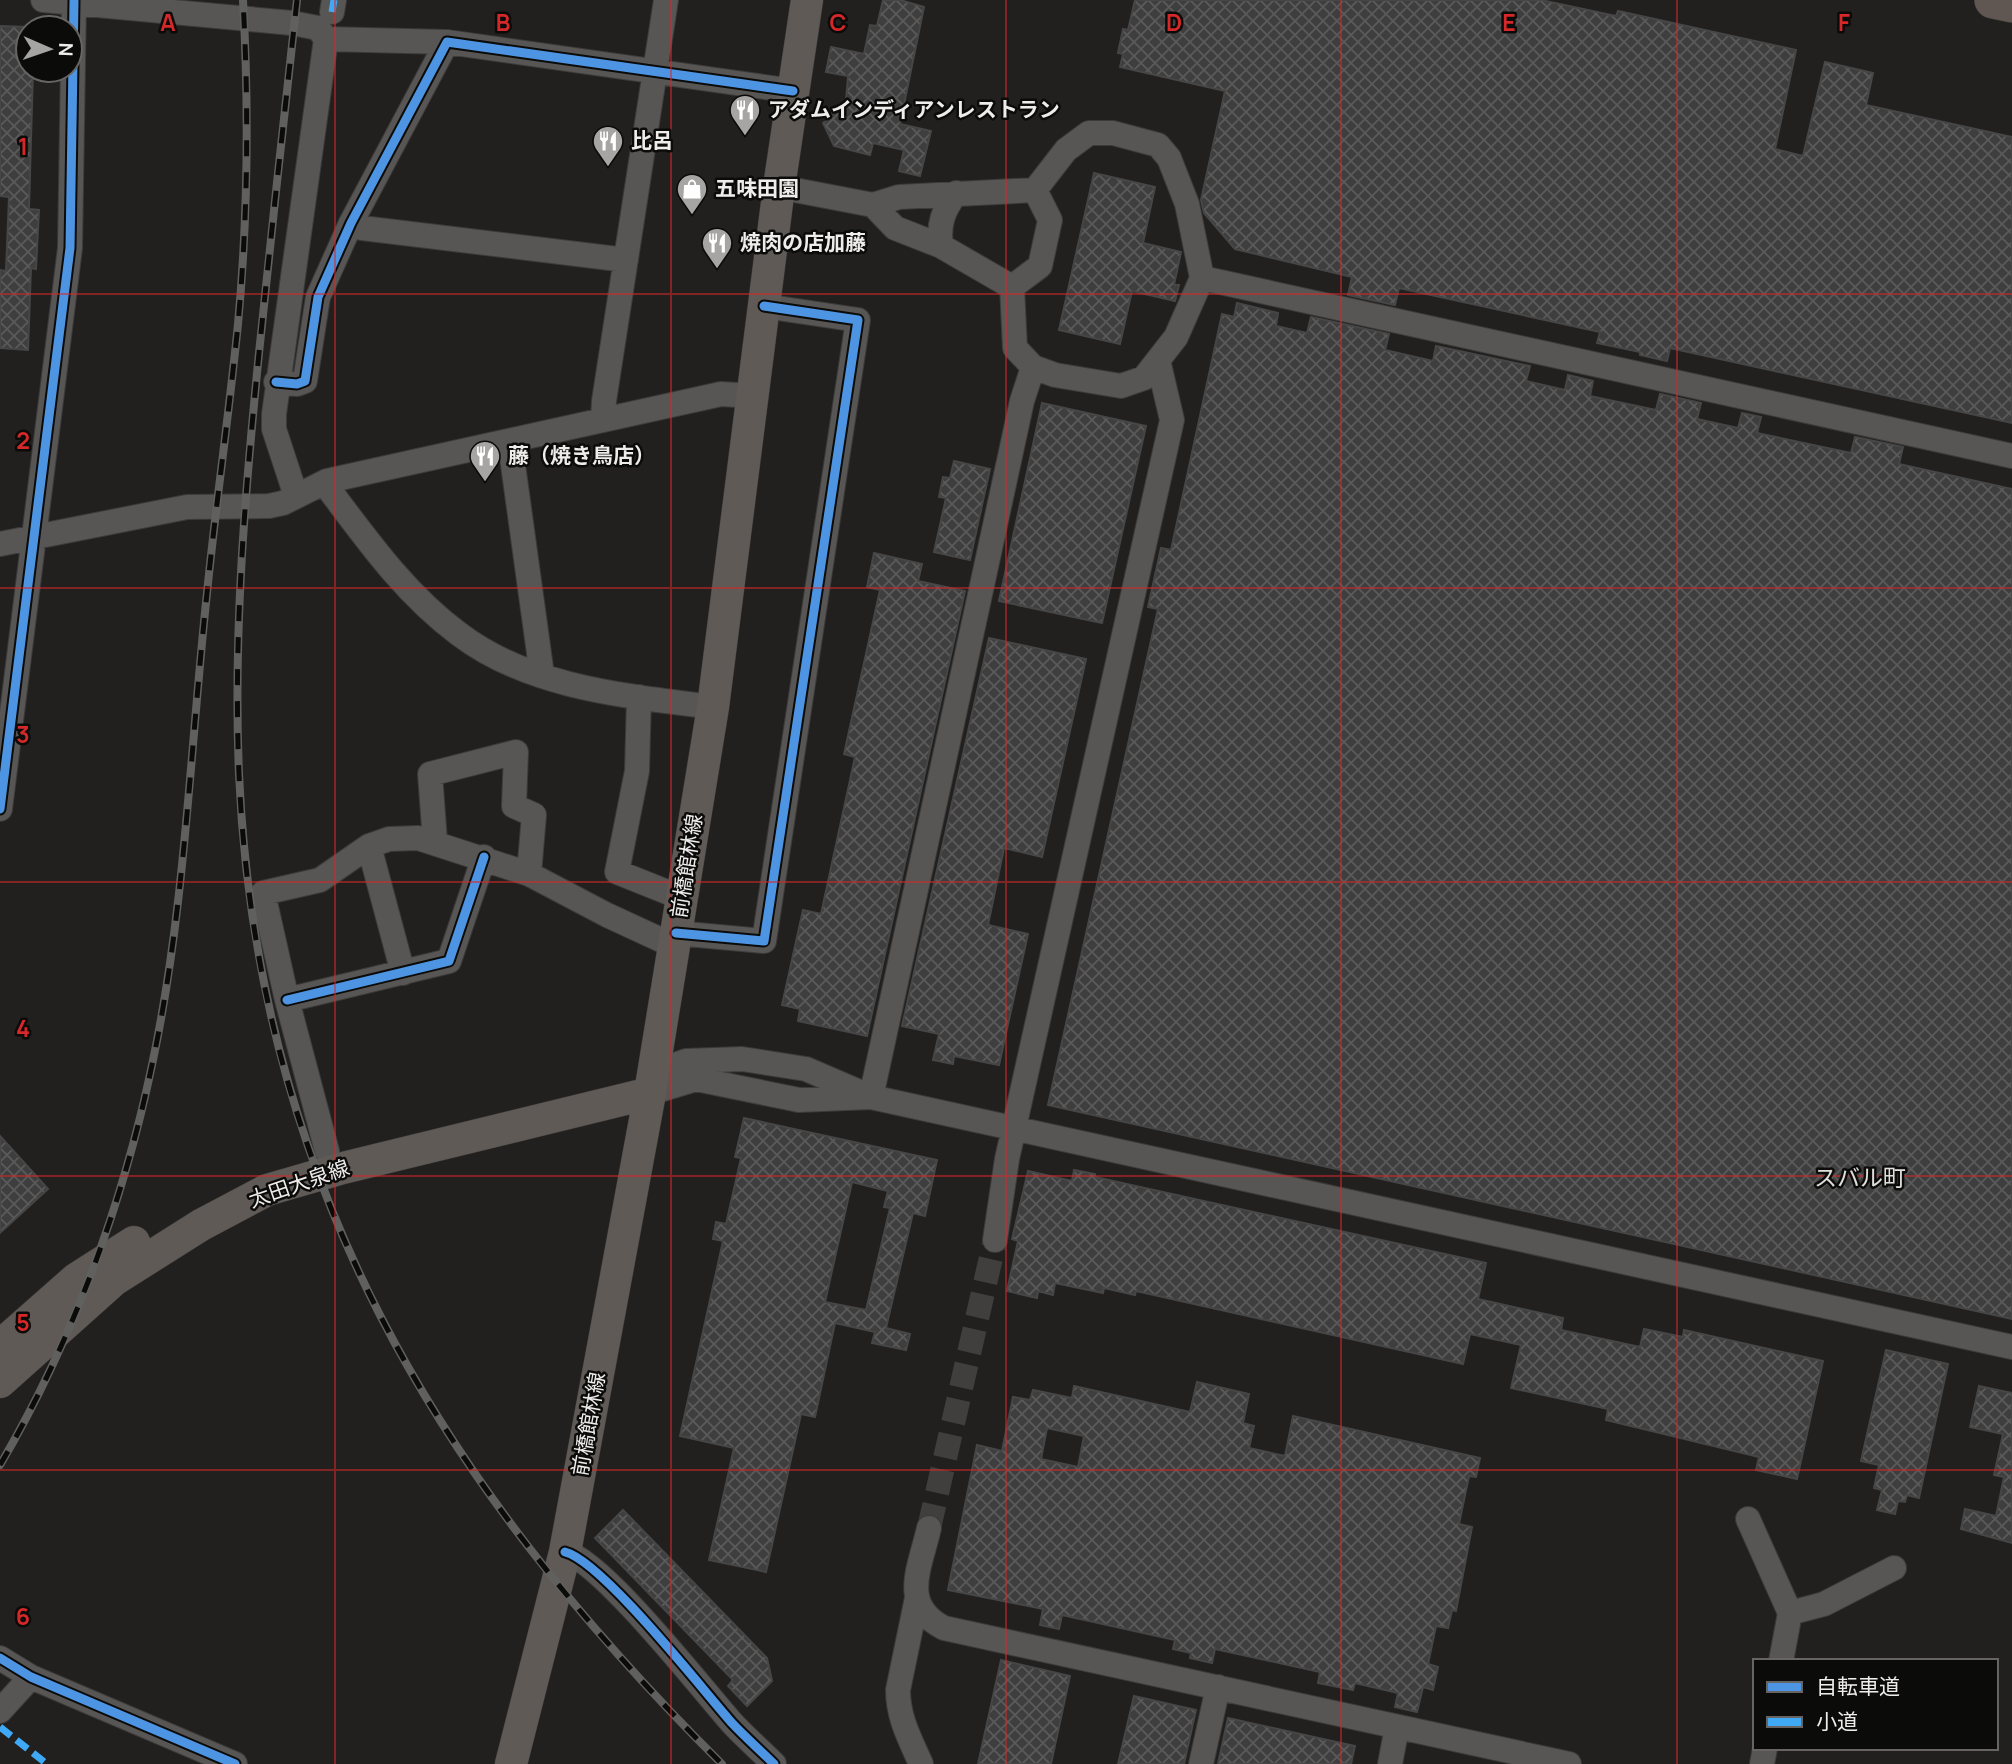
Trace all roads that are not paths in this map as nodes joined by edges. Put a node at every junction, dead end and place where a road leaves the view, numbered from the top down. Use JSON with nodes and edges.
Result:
{"nodes":[{"id":1,"x":43,"y":0,"type":"edge"},
{"id":2,"x":666,"y":0,"type":"edge"},
{"id":3,"x":807,"y":0,"type":"edge"},
{"id":4,"x":1993,"y":0,"type":"edge"},
{"id":5,"x":74,"y":1,"type":"edge"},
{"id":6,"x":2012,"y":4,"type":"edge"},
{"id":7,"x":326,"y":39,"type":"junction"},
{"id":8,"x":447,"y":42,"type":"junction"},
{"id":9,"x":655,"y":71,"type":"junction"},
{"id":10,"x":793,"y":91,"type":"junction"},
{"id":11,"x":779,"y":187,"type":"junction"},
{"id":12,"x":1035,"y":190,"type":"junction"},
{"id":13,"x":956,"y":193,"type":"junction"},
{"id":14,"x":873,"y":205,"type":"junction"},
{"id":15,"x":351,"y":223,"type":"junction"},
{"id":16,"x":941,"y":246,"type":"junction"},
{"id":17,"x":626,"y":260,"type":"junction"},
{"id":18,"x":1202,"y":278,"type":"junction"},
{"id":19,"x":1012,"y":287,"type":"junction"},
{"id":20,"x":764,"y":306,"type":"junction"},
{"id":21,"x":1158,"y":360,"type":"junction"},
{"id":22,"x":1033,"y":367,"type":"junction"},
{"id":23,"x":276,"y":382,"type":"junction"},
{"id":24,"x":752,"y":396,"type":"junction"},
{"id":25,"x":603,"y":420,"type":"junction"},
{"id":26,"x":510,"y":443,"type":"junction"},
{"id":27,"x":2012,"y":456,"type":"edge"},
{"id":28,"x":327,"y":481,"type":"junction"},
{"id":29,"x":296,"y":496,"type":"junction"},
{"id":30,"x":34,"y":537,"type":"junction"},
{"id":31,"x":0,"y":544,"type":"edge"},
{"id":32,"x":542,"y":675,"type":"junction"},
{"id":33,"x":639,"y":697,"type":"junction"},
{"id":34,"x":713,"y":708,"type":"junction"},
{"id":35,"x":0,"y":809,"type":"edge"},
{"id":36,"x":435,"y":841,"type":"junction"},
{"id":37,"x":360,"y":852,"type":"junction"},
{"id":38,"x":484,"y":857,"type":"junction"},
{"id":39,"x":539,"y":878,"type":"junction"},
{"id":40,"x":682,"y":898,"type":"junction"},
{"id":41,"x":675,"y":939,"type":"junction"},
{"id":42,"x":403,"y":973,"type":"junction"},
{"id":43,"x":287,"y":1000,"type":"junction"},
{"id":44,"x":651,"y":1083,"type":"junction"},
{"id":45,"x":872,"y":1097,"type":"junction"},
{"id":46,"x":1015,"y":1129,"type":"junction"},
{"id":47,"x":327,"y":1151,"type":"junction"},
{"id":48,"x":995,"y":1240,"type":"tunnel mouth"},
{"id":49,"x":0,"y":1346,"type":"edge"},
{"id":50,"x":2012,"y":1347,"type":"edge"},
{"id":51,"x":0,"y":1382,"type":"edge"},
{"id":52,"x":1748,"y":1519,"type":"dead end"},
{"id":53,"x":929,"y":1528,"type":"tunnel mouth"},
{"id":54,"x":565,"y":1552,"type":"junction"},
{"id":55,"x":1895,"y":1568,"type":"dead end"},
{"id":56,"x":917,"y":1598,"type":"junction"},
{"id":57,"x":1790,"y":1614,"type":"junction"},
{"id":58,"x":0,"y":1658,"type":"edge"},
{"id":59,"x":1781,"y":1659,"type":"edge"},
{"id":60,"x":31,"y":1677,"type":"junction"},
{"id":61,"x":1218,"y":1688,"type":"junction"},
{"id":62,"x":0,"y":1710,"type":"edge"},
{"id":63,"x":1397,"y":1727,"type":"junction"},
{"id":64,"x":235,"y":1764,"type":"edge"},
{"id":65,"x":511,"y":1764,"type":"edge"},
{"id":66,"x":774,"y":1764,"type":"edge"},
{"id":67,"x":921,"y":1764,"type":"edge"},
{"id":68,"x":1201,"y":1764,"type":"edge"},
{"id":69,"x":1390,"y":1764,"type":"edge"},
{"id":70,"x":1569,"y":1764,"type":"edge"}],
"edges":[{"from":1,"to":5,"type":"street"},
{"from":2,"to":9,"type":"street"},
{"from":3,"to":10,"type":"main road","name":"前橋館林線"},
{"from":4,"to":6,"type":"highway"},
{"from":5,"to":7,"type":"street"},
{"from":5,"to":30,"type":"street"},
{"from":7,"to":8,"type":"street"},
{"from":7,"to":23,"type":"street"},
{"from":8,"to":9,"type":"street"},
{"from":8,"to":15,"type":"street"},
{"from":9,"to":10,"type":"street"},
{"from":9,"to":17,"type":"street"},
{"from":10,"to":11,"type":"main road","name":"前橋館林線"},
{"from":11,"to":14,"type":"street"},
{"from":11,"to":20,"type":"main road","name":"前橋館林線"},
{"from":12,"to":13,"type":"street"},
{"from":12,"to":18,"type":"street"},
{"from":12,"to":19,"type":"street"},
{"from":13,"to":14,"type":"street"},
{"from":13,"to":16,"type":"street"},
{"from":14,"to":16,"type":"street"},
{"from":15,"to":17,"type":"street"},
{"from":15,"to":23,"type":"street"},
{"from":16,"to":19,"type":"street"},
{"from":17,"to":25,"type":"street"},
{"from":18,"to":21,"type":"street"},
{"from":18,"to":27,"type":"street"},
{"from":19,"to":22,"type":"street"},
{"from":20,"to":24,"type":"main road","name":"前橋館林線"},
{"from":20,"to":41,"type":"street"},
{"from":21,"to":22,"type":"street"},
{"from":21,"to":46,"type":"street"},
{"from":22,"to":45,"type":"street"},
{"from":23,"to":29,"type":"street"},
{"from":24,"to":25,"type":"street"},
{"from":24,"to":34,"type":"main road","name":"前橋館林線"},
{"from":25,"to":26,"type":"street"},
{"from":26,"to":28,"type":"street"},
{"from":26,"to":32,"type":"street"},
{"from":28,"to":29,"type":"street"},
{"from":28,"to":32,"type":"street"},
{"from":29,"to":30,"type":"street"},
{"from":30,"to":31,"type":"street"},
{"from":30,"to":35,"type":"street"},
{"from":32,"to":33,"type":"street"},
{"from":33,"to":34,"type":"street"},
{"from":33,"to":40,"type":"street"},
{"from":34,"to":40,"type":"main road","name":"前橋館林線"},
{"from":36,"to":37,"type":"street"},
{"from":36,"to":38,"type":"street"},
{"from":36,"to":39,"type":"street"},
{"from":37,"to":42,"type":"street"},
{"from":37,"to":43,"type":"street"},
{"from":38,"to":39,"type":"street"},
{"from":38,"to":42,"type":"street"},
{"from":39,"to":41,"type":"street"},
{"from":40,"to":41,"type":"main road","name":"前橋館林線"},
{"from":41,"to":44,"type":"main road","name":"前橋館林線"},
{"from":42,"to":43,"type":"street"},
{"from":43,"to":47,"type":"street"},
{"from":44,"to":45,"type":"street"},
{"from":44,"to":47,"type":"main road","name":"太田大泉線"},
{"from":44,"to":51,"type":"main road","name":"太田大泉線"},
{"from":44,"to":54,"type":"main road","name":"前橋館林線"},
{"from":45,"to":46,"type":"street"},
{"from":46,"to":48,"type":"street"},
{"from":46,"to":50,"type":"street"},
{"from":47,"to":49,"type":"main road","name":"太田大泉線"},
{"from":52,"to":57,"type":"street"},
{"from":53,"to":56,"type":"street"},
{"from":54,"to":65,"type":"main road","name":"前橋館林線"},
{"from":54,"to":66,"type":"street"},
{"from":55,"to":57,"type":"street"},
{"from":56,"to":61,"type":"street"},
{"from":56,"to":67,"type":"street"},
{"from":57,"to":59,"type":"street"},
{"from":58,"to":60,"type":"street"},
{"from":60,"to":62,"type":"street"},
{"from":60,"to":64,"type":"street"},
{"from":61,"to":63,"type":"street"},
{"from":61,"to":68,"type":"street"},
{"from":63,"to":69,"type":"street"},
{"from":63,"to":70,"type":"street"}]}
